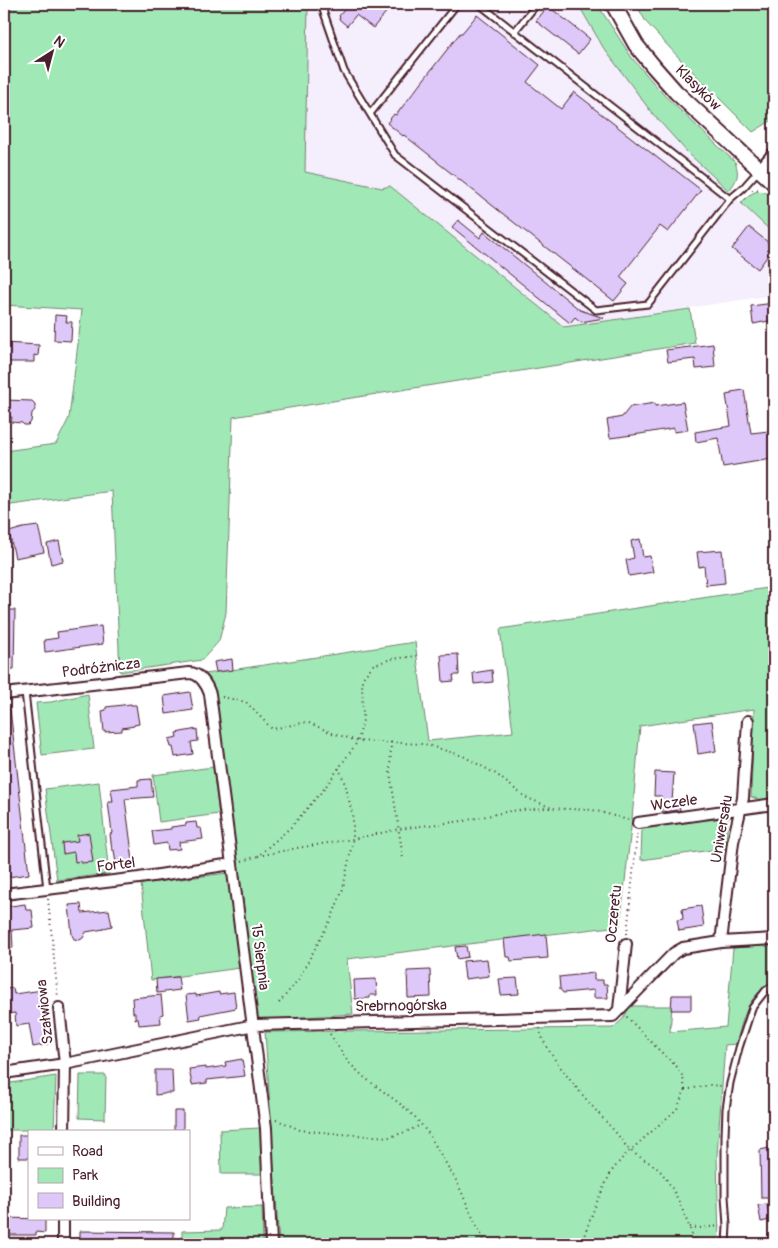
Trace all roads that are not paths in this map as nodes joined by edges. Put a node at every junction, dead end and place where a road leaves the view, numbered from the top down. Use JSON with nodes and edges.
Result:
{"nodes":[{"id":1,"x":321,"y":4,"type":"edge"},
{"id":2,"x":457,"y":4,"type":"edge"},
{"id":3,"x":479,"y":4,"type":"edge"},
{"id":4,"x":537,"y":4,"type":"edge"},
{"id":5,"x":613,"y":4,"type":"edge"},
{"id":6,"x":514,"y":32,"type":"junction"},
{"id":7,"x":370,"y":114,"type":"junction"},
{"id":8,"x":774,"y":153,"type":"edge"},
{"id":9,"x":759,"y":170,"type":"junction"},
{"id":10,"x":770,"y":187,"type":"edge"},
{"id":11,"x":730,"y":199,"type":"junction"},
{"id":12,"x":201,"y":678,"type":"joint"},
{"id":13,"x":25,"y":692,"type":"junction"},
{"id":14,"x":4,"y":694,"type":"edge"},
{"id":15,"x":748,"y":721,"type":"dead end"},
{"id":16,"x":774,"y":804,"type":"edge"},
{"id":17,"x":742,"y":809,"type":"junction"},
{"id":18,"x":638,"y":822,"type":"road end"},
{"id":19,"x":232,"y":864,"type":"junction"},
{"id":20,"x":47,"y":889,"type":"junction"},
{"id":21,"x":4,"y":894,"type":"edge"},
{"id":22,"x":774,"y":939,"type":"edge"},
{"id":23,"x":721,"y":942,"type":"junction"},
{"id":24,"x":626,"y":944,"type":"road end"},
{"id":25,"x":774,"y":985,"type":"edge"},
{"id":26,"x":60,"y":1008,"type":"road end"},
{"id":27,"x":619,"y":1009,"type":"junction"},
{"id":28,"x":254,"y":1025,"type":"junction"},
{"id":29,"x":65,"y":1064,"type":"junction"},
{"id":30,"x":4,"y":1073,"type":"edge"},
{"id":31,"x":64,"y":1130,"type":"edge"},
{"id":32,"x":63,"y":1220,"type":"edge"},
{"id":33,"x":63,"y":1244,"type":"edge"},
{"id":34,"x":271,"y":1244,"type":"edge"},
{"id":35,"x":726,"y":1244,"type":"edge"}],
"edges":[{"from":1,"to":7,"type":"lane"},
{"from":2,"to":7,"type":"lane"},
{"from":3,"to":6,"type":"lane"},
{"from":4,"to":6,"type":"lane"},
{"from":5,"to":9,"type":"street","name":"Klasyków"},
{"from":6,"to":11,"type":"lane"},
{"from":7,"to":11,"type":"lane"},
{"from":8,"to":9,"type":"street"},
{"from":9,"to":10,"type":"street","name":"Klasyków"},
{"from":9,"to":11,"type":"lane"},
{"from":12,"to":13,"type":"street","name":"Podróżnicza"},
{"from":12,"to":19,"type":"street","name":"15 Sierpnia"},
{"from":13,"to":14,"type":"street","name":"Podróżnicza"},
{"from":13,"to":20,"type":"lane"},
{"from":15,"to":17,"type":"street","name":"Uniwersału"},
{"from":16,"to":17,"type":"street","name":"Wczele"},
{"from":17,"to":18,"type":"street","name":"Wczele"},
{"from":17,"to":23,"type":"street","name":"Uniwersału"},
{"from":19,"to":20,"type":"street","name":"Fortel"},
{"from":19,"to":28,"type":"street","name":"15 Sierpnia"},
{"from":20,"to":21,"type":"street","name":"Fortel"},
{"from":22,"to":23,"type":"street","name":"Srebrnogórska"},
{"from":23,"to":27,"type":"street","name":"Srebrnogórska"},
{"from":24,"to":27,"type":"street","name":"Oczeretu"},
{"from":25,"to":35,"type":"lane"},
{"from":26,"to":29,"type":"street","name":"Szałwiowa"},
{"from":27,"to":28,"type":"street","name":"Srebrnogórska"},
{"from":28,"to":29,"type":"street","name":"Srebrnogórska"},
{"from":28,"to":34,"type":"street","name":"15 Sierpnia"},
{"from":29,"to":30,"type":"street","name":"Srebrnogórska"},
{"from":29,"to":31,"type":"street","name":"Szałwiowa"},
{"from":32,"to":33,"type":"street"}]}
